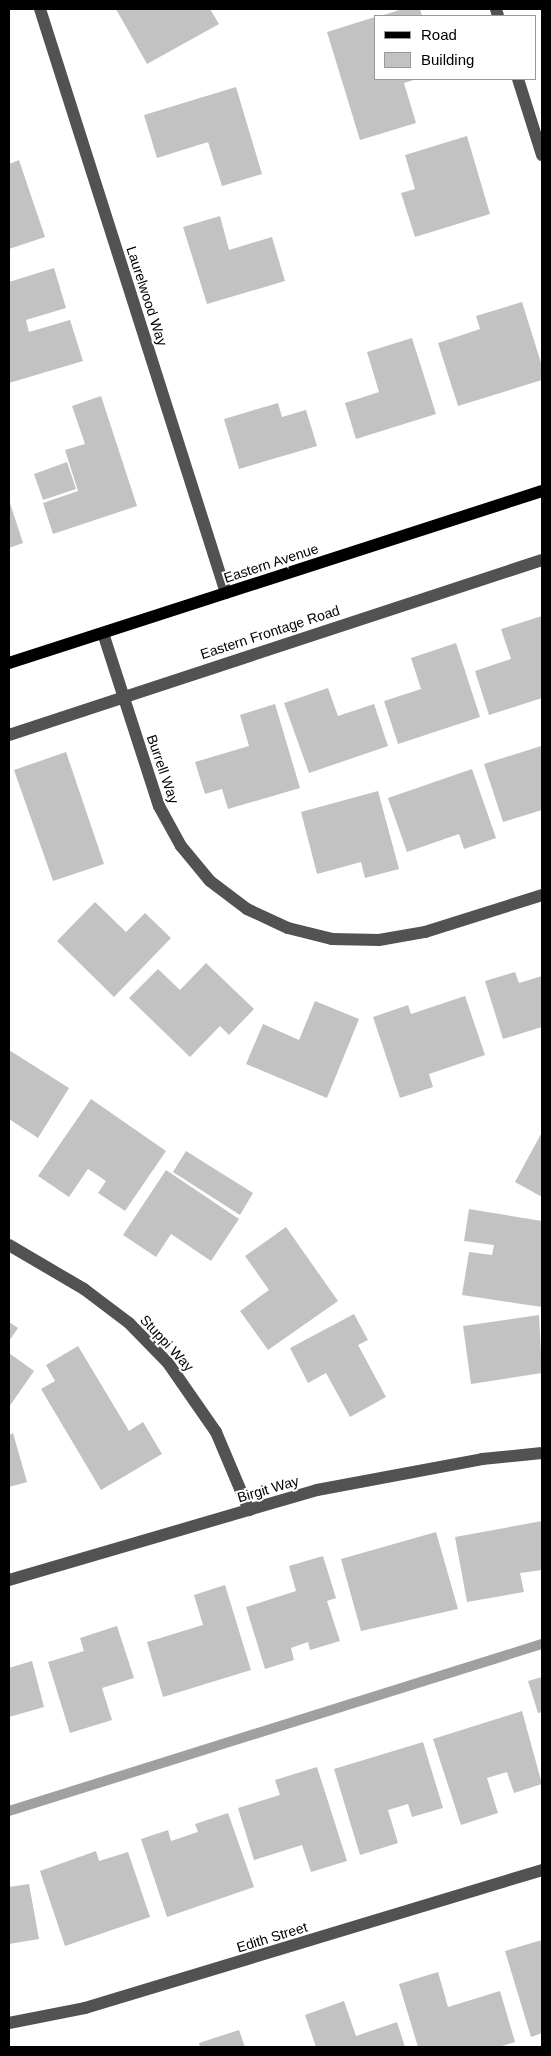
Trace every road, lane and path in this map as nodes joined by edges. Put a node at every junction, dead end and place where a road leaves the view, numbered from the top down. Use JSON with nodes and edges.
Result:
{"nodes":[{"id":1,"x":40,"y":9,"type":"edge"},
{"id":2,"x":518,"y":80,"type":"edge"},
{"id":3,"x":542,"y":155,"type":"edge"},
{"id":4,"x":542,"y":491,"type":"edge"},
{"id":5,"x":542,"y":560,"type":"edge"},
{"id":6,"x":226,"y":593,"type":"junction"},
{"id":7,"x":103,"y":633,"type":"junction"},
{"id":8,"x":9,"y":663,"type":"edge"},
{"id":9,"x":124,"y":699,"type":"junction"},
{"id":10,"x":9,"y":735,"type":"edge"},
{"id":11,"x":542,"y":895,"type":"edge"},
{"id":12,"x":9,"y":1245,"type":"edge"},
{"id":13,"x":542,"y":1453,"type":"edge"},
{"id":14,"x":249,"y":1510,"type":"junction"},
{"id":15,"x":9,"y":1580,"type":"edge"},
{"id":16,"x":542,"y":1870,"type":"edge"},
{"id":17,"x":9,"y":2023,"type":"edge"}],
"edges":[{"from":1,"to":6,"type":"street","name":"Laurelwood Way"},
{"from":2,"to":3,"type":"street"},
{"from":4,"to":6,"type":"main road","name":"Eastern Avenue"},
{"from":5,"to":9,"type":"street","name":"Eastern Frontage Road"},
{"from":6,"to":7,"type":"main road","name":"Eastern Avenue"},
{"from":7,"to":8,"type":"main road","name":"Eastern Avenue"},
{"from":7,"to":9,"type":"street","name":"Burrell Way"},
{"from":9,"to":10,"type":"street","name":"Eastern Frontage Road"},
{"from":9,"to":11,"type":"street","name":"Burrell Way"},
{"from":12,"to":14,"type":"street","name":"Stuppi Way"},
{"from":13,"to":14,"type":"street","name":"Birgit Way"},
{"from":14,"to":15,"type":"street","name":"Birgit Way"},
{"from":16,"to":17,"type":"street","name":"Edith Street"}]}
